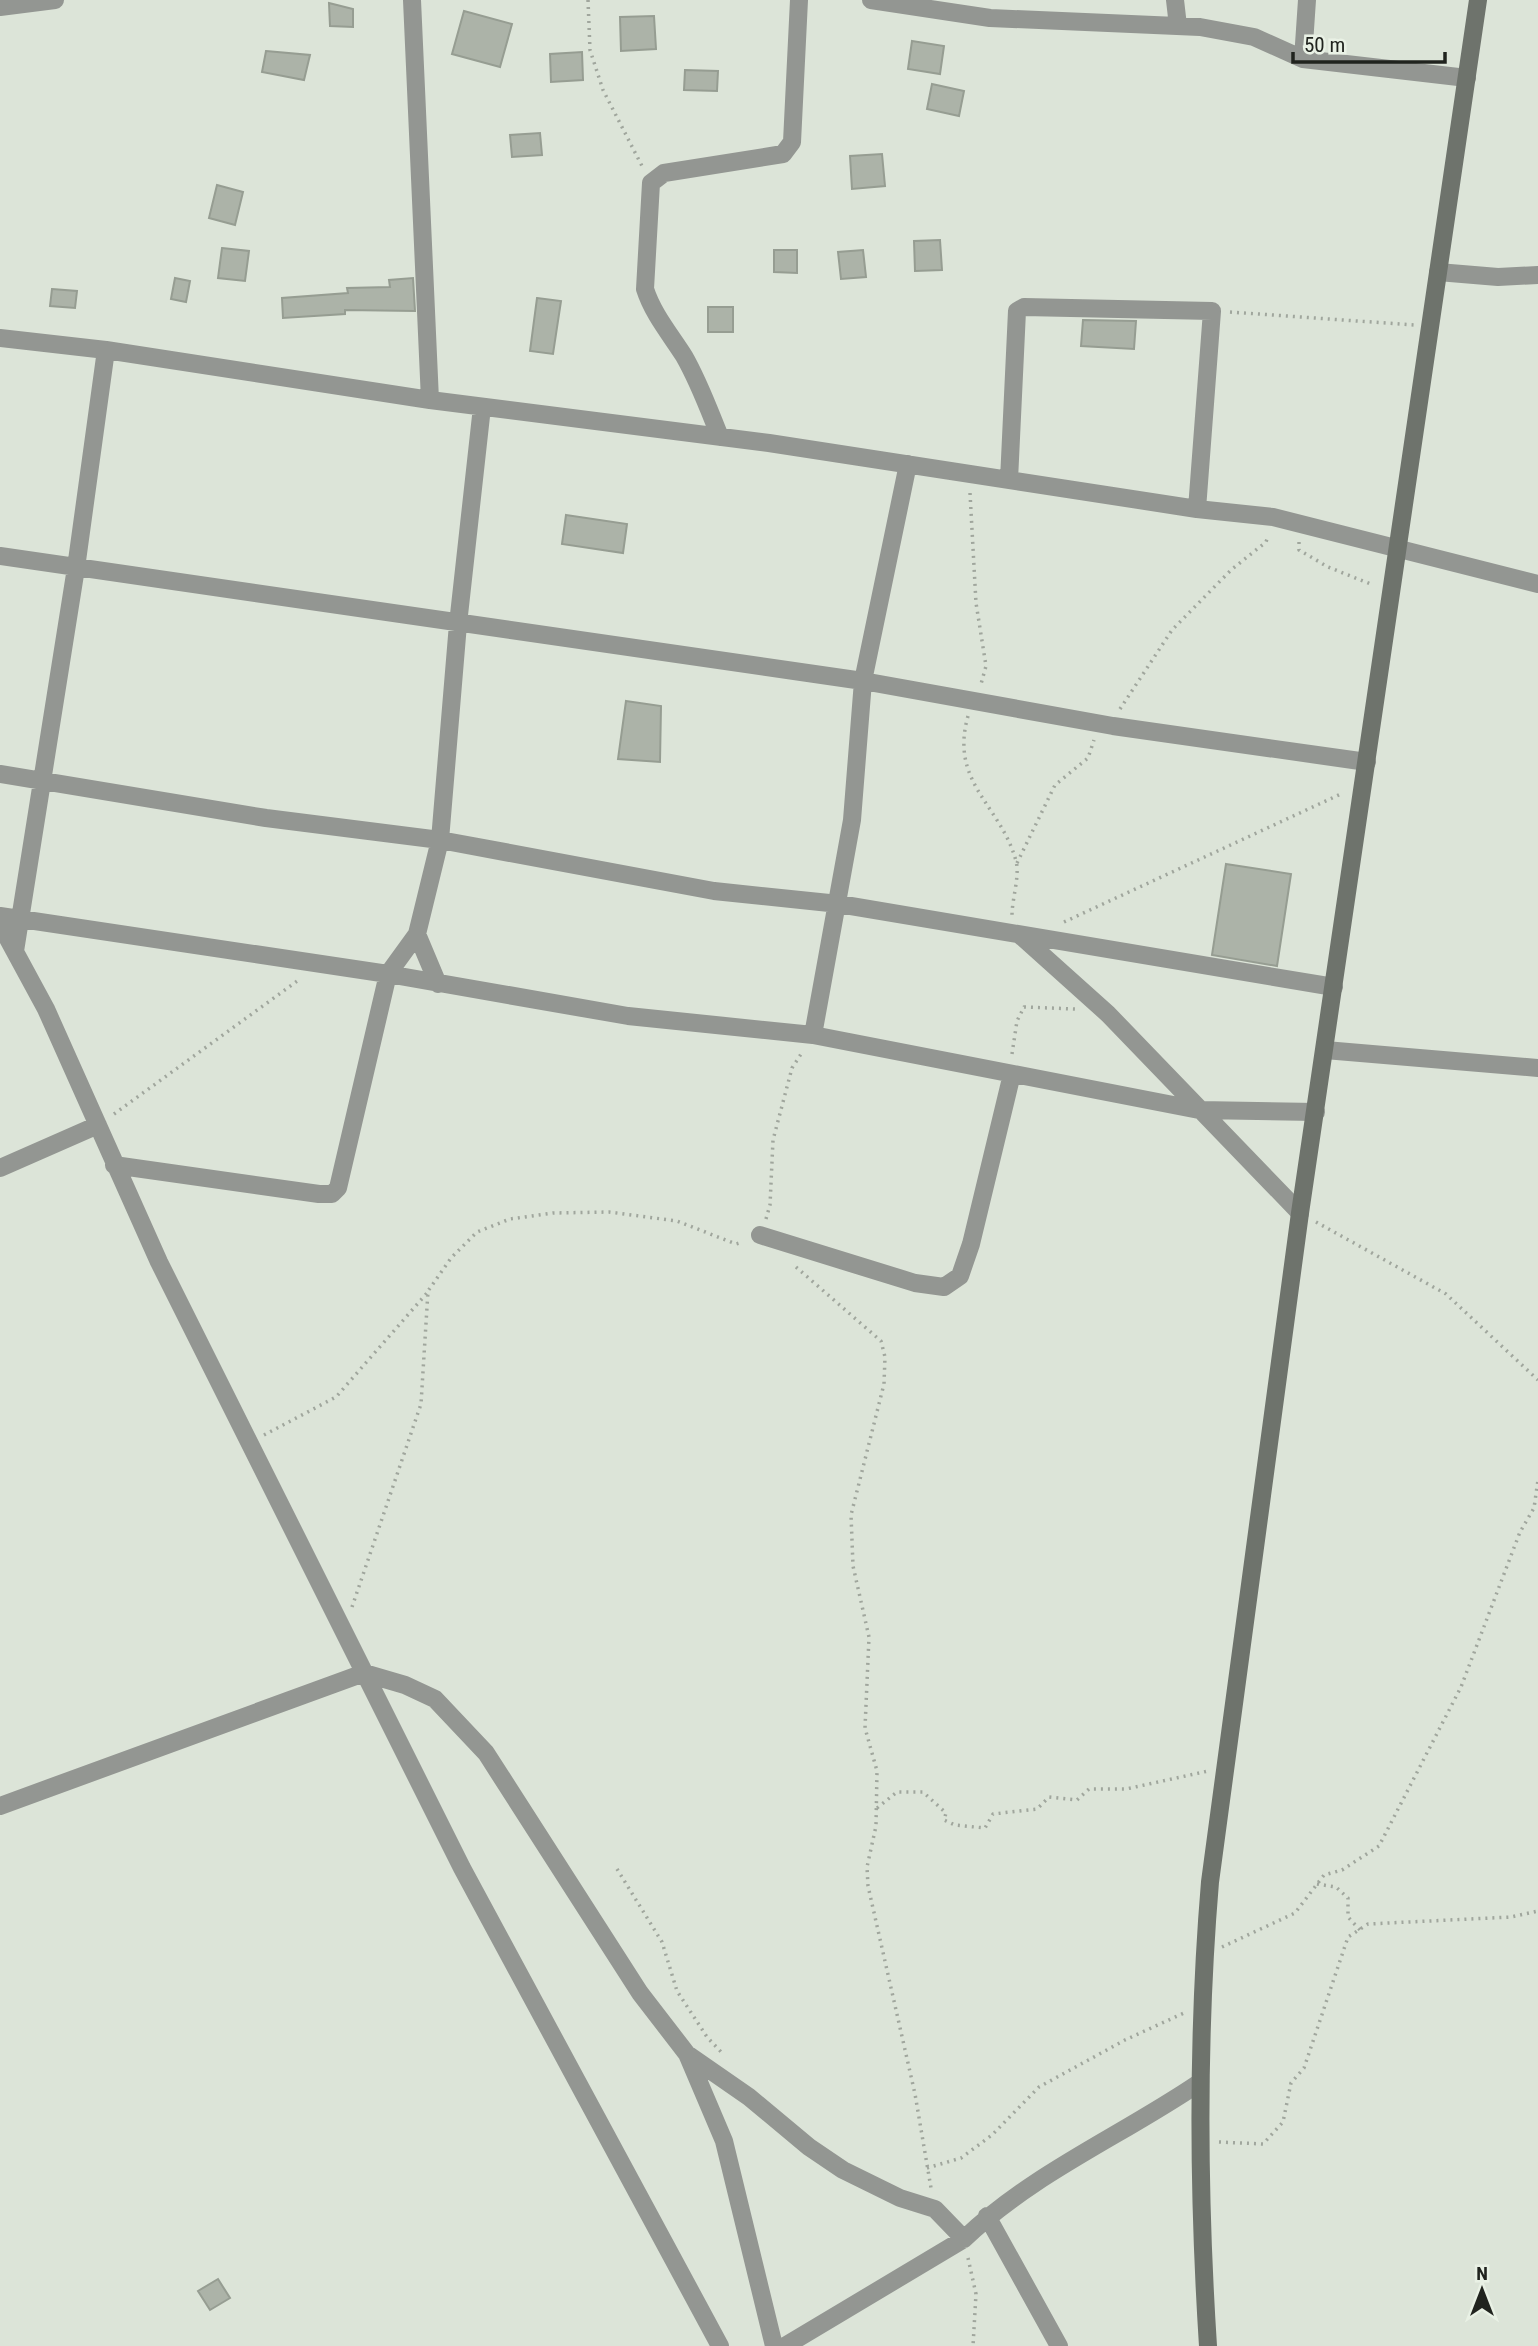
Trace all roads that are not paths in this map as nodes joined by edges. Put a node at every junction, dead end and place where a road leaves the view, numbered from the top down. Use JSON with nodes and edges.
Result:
{"nodes":[{"id":1,"x":55,"y":0,"type":"edge"},
{"id":2,"x":412,"y":0,"type":"edge"},
{"id":3,"x":799,"y":0,"type":"edge"},
{"id":4,"x":871,"y":0,"type":"edge"},
{"id":5,"x":1175,"y":0,"type":"edge"},
{"id":6,"x":1307,"y":0,"type":"edge"},
{"id":7,"x":1478,"y":0,"type":"edge"},
{"id":8,"x":0,"y":7,"type":"edge"},
{"id":9,"x":982,"y":8,"type":"edge"},
{"id":10,"x":1178,"y":26,"type":"junction"},
{"id":11,"x":1303,"y":59,"type":"junction"},
{"id":12,"x":1466,"y":78,"type":"junction"},
{"id":13,"x":1438,"y":272,"type":"junction"},
{"id":14,"x":1538,"y":275,"type":"edge"},
{"id":15,"x":0,"y":338,"type":"edge"},
{"id":16,"x":106,"y":350,"type":"junction"},
{"id":17,"x":430,"y":400,"type":"junction"},
{"id":18,"x":482,"y":407,"type":"junction"},
{"id":19,"x":720,"y":438,"type":"junction"},
{"id":20,"x":908,"y":464,"type":"junction"},
{"id":21,"x":1009,"y":480,"type":"junction"},
{"id":22,"x":1197,"y":509,"type":"junction"},
{"id":23,"x":1397,"y":546,"type":"junction"},
{"id":24,"x":0,"y":556,"type":"edge"},
{"id":25,"x":76,"y":568,"type":"junction"},
{"id":26,"x":1538,"y":584,"type":"edge"},
{"id":27,"x":458,"y":624,"type":"junction"},
{"id":28,"x":863,"y":681,"type":"junction"},
{"id":29,"x":1367,"y":762,"type":"junction"},
{"id":30,"x":0,"y":774,"type":"edge"},
{"id":31,"x":41,"y":779,"type":"junction"},
{"id":32,"x":440,"y":840,"type":"junction"},
{"id":33,"x":839,"y":904,"type":"junction"},
{"id":34,"x":0,"y":916,"type":"edge"},
{"id":35,"x":21,"y":919,"type":"junction"},
{"id":36,"x":0,"y":924,"type":"edge"},
{"id":37,"x":417,"y":934,"type":"junction"},
{"id":38,"x":1027,"y":936,"type":"junction"},
{"id":39,"x":15,"y":951,"type":"junction"},
{"id":40,"x":388,"y":974,"type":"junction"},
{"id":41,"x":439,"y":984,"type":"junction"},
{"id":42,"x":1334,"y":987,"type":"junction"},
{"id":43,"x":813,"y":1035,"type":"junction"},
{"id":44,"x":1325,"y":1050,"type":"junction"},
{"id":45,"x":1538,"y":1068,"type":"edge"},
{"id":46,"x":1012,"y":1074,"type":"junction"},
{"id":47,"x":1199,"y":1110,"type":"junction"},
{"id":48,"x":1316,"y":1112,"type":"junction"},
{"id":49,"x":98,"y":1125,"type":"junction"},
{"id":50,"x":114,"y":1165,"type":"junction"},
{"id":51,"x":0,"y":1168,"type":"edge"},
{"id":52,"x":1300,"y":1213,"type":"junction"},
{"id":53,"x":760,"y":1235,"type":"road end"},
{"id":54,"x":364,"y":1673,"type":"junction"},
{"id":55,"x":0,"y":1806,"type":"edge"},
{"id":56,"x":687,"y":2054,"type":"junction"},
{"id":57,"x":1199,"y":2083,"type":"junction"},
{"id":58,"x":987,"y":2216,"type":"junction"},
{"id":59,"x":964,"y":2239,"type":"junction"},
{"id":60,"x":720,"y":2346,"type":"edge"},
{"id":61,"x":774,"y":2346,"type":"edge"},
{"id":62,"x":785,"y":2346,"type":"edge"},
{"id":63,"x":1059,"y":2346,"type":"edge"},
{"id":64,"x":1208,"y":2346,"type":"edge"}],
"edges":[{"from":1,"to":8,"type":"street"},
{"from":2,"to":17,"type":"street"},
{"from":3,"to":19,"type":"street"},
{"from":4,"to":9,"type":"street"},
{"from":5,"to":10,"type":"street"},
{"from":6,"to":11,"type":"street"},
{"from":7,"to":12,"type":"main road"},
{"from":9,"to":10,"type":"street"},
{"from":10,"to":11,"type":"street"},
{"from":11,"to":12,"type":"street"},
{"from":12,"to":13,"type":"main road"},
{"from":13,"to":14,"type":"street"},
{"from":13,"to":23,"type":"main road"},
{"from":15,"to":16,"type":"street"},
{"from":16,"to":17,"type":"street"},
{"from":16,"to":25,"type":"street"},
{"from":17,"to":18,"type":"street"},
{"from":18,"to":19,"type":"street"},
{"from":18,"to":27,"type":"street"},
{"from":19,"to":20,"type":"street"},
{"from":20,"to":21,"type":"street"},
{"from":20,"to":28,"type":"street"},
{"from":21,"to":22,"type":"street"},
{"from":21,"to":22,"type":"street"},
{"from":22,"to":23,"type":"street"},
{"from":23,"to":26,"type":"street"},
{"from":23,"to":29,"type":"main road"},
{"from":24,"to":25,"type":"street"},
{"from":25,"to":27,"type":"street"},
{"from":25,"to":31,"type":"street"},
{"from":27,"to":28,"type":"street"},
{"from":27,"to":32,"type":"street"},
{"from":28,"to":29,"type":"street"},
{"from":28,"to":33,"type":"street"},
{"from":29,"to":42,"type":"main road"},
{"from":30,"to":31,"type":"street"},
{"from":31,"to":32,"type":"street"},
{"from":31,"to":35,"type":"street"},
{"from":32,"to":33,"type":"street"},
{"from":32,"to":37,"type":"street"},
{"from":33,"to":38,"type":"street"},
{"from":33,"to":43,"type":"street"},
{"from":34,"to":35,"type":"street"},
{"from":35,"to":39,"type":"street"},
{"from":35,"to":40,"type":"street"},
{"from":36,"to":39,"type":"street"},
{"from":37,"to":40,"type":"street"},
{"from":37,"to":41,"type":"street"},
{"from":38,"to":42,"type":"street"},
{"from":38,"to":47,"type":"street"},
{"from":39,"to":49,"type":"street"},
{"from":40,"to":41,"type":"street"},
{"from":40,"to":50,"type":"street"},
{"from":41,"to":43,"type":"street"},
{"from":42,"to":44,"type":"main road"},
{"from":43,"to":46,"type":"street"},
{"from":44,"to":45,"type":"street"},
{"from":44,"to":48,"type":"main road"},
{"from":46,"to":47,"type":"street"},
{"from":46,"to":53,"type":"street"},
{"from":47,"to":48,"type":"street"},
{"from":47,"to":52,"type":"street"},
{"from":48,"to":52,"type":"main road"},
{"from":49,"to":50,"type":"street"},
{"from":49,"to":51,"type":"street"},
{"from":50,"to":54,"type":"street"},
{"from":52,"to":57,"type":"main road"},
{"from":54,"to":55,"type":"street"},
{"from":54,"to":56,"type":"street"},
{"from":54,"to":60,"type":"street"},
{"from":56,"to":59,"type":"street"},
{"from":56,"to":61,"type":"street"},
{"from":57,"to":58,"type":"street"},
{"from":57,"to":64,"type":"main road"},
{"from":58,"to":59,"type":"street"},
{"from":58,"to":63,"type":"street"},
{"from":59,"to":62,"type":"street"}]}
